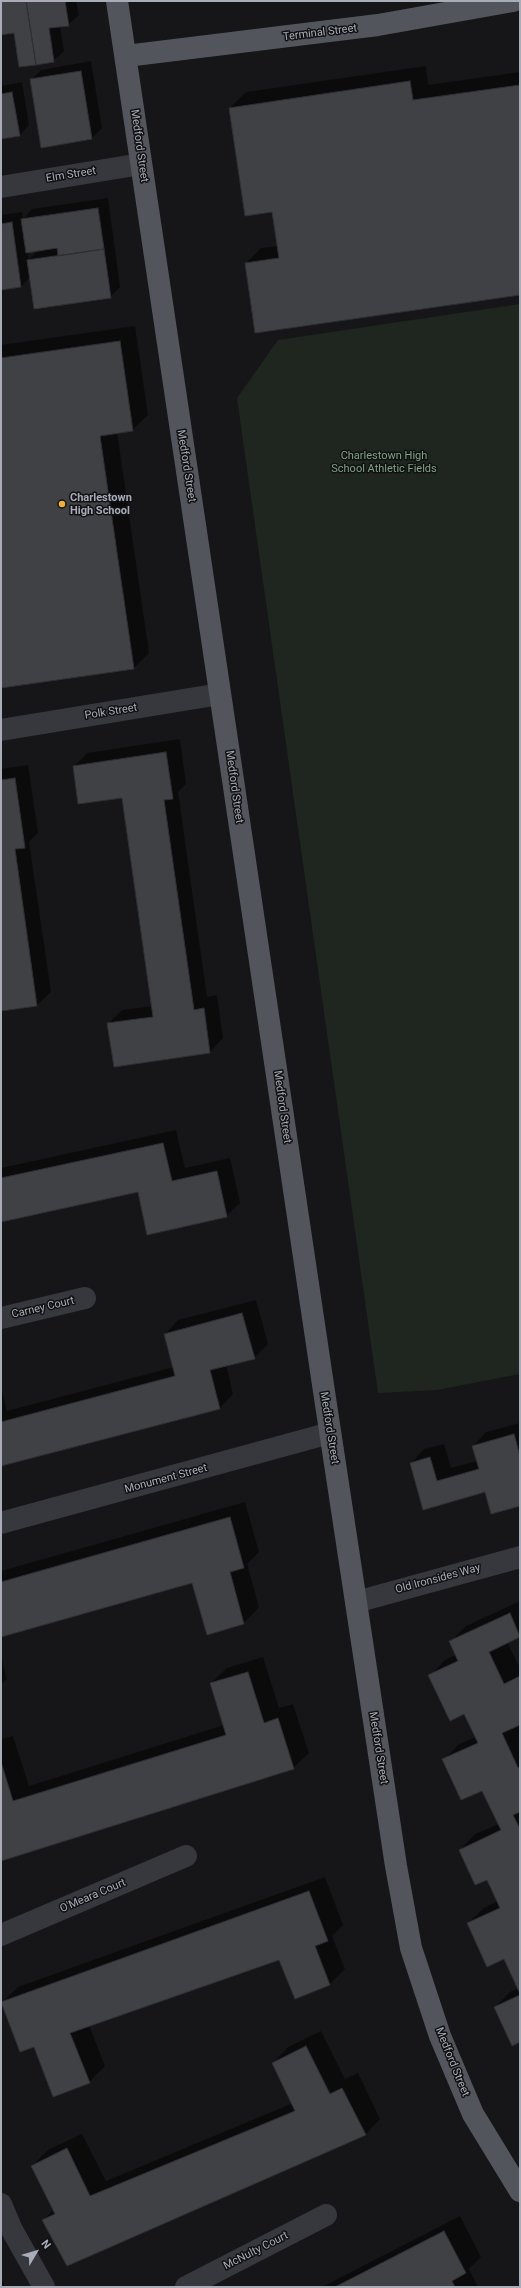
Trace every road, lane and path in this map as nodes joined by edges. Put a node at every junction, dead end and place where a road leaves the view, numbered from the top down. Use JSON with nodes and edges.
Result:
{"nodes":[{"id":1,"x":117,"y":1,"type":"edge"},
{"id":2,"x":513,"y":1,"type":"edge"},
{"id":3,"x":126,"y":56,"type":"junction"},
{"id":4,"x":141,"y":164,"type":"junction"},
{"id":5,"x":1,"y":187,"type":"edge"},
{"id":6,"x":220,"y":694,"type":"junction"},
{"id":7,"x":1,"y":730,"type":"edge"},
{"id":8,"x":85,"y":1298,"type":"dead end"},
{"id":9,"x":1,"y":1318,"type":"edge"},
{"id":10,"x":330,"y":1433,"type":"junction"},
{"id":11,"x":1,"y":1523,"type":"edge"},
{"id":12,"x":520,"y":1557,"type":"edge"},
{"id":13,"x":356,"y":1602,"type":"junction"},
{"id":14,"x":186,"y":1856,"type":"dead end"},
{"id":15,"x":1,"y":1935,"type":"edge"},
{"id":16,"x":520,"y":2192,"type":"edge"},
{"id":17,"x":1,"y":2204,"type":"edge"},
{"id":18,"x":326,"y":2215,"type":"dead end"},
{"id":19,"x":44,"y":2287,"type":"edge"},
{"id":20,"x":186,"y":2287,"type":"edge"}],
"edges":[{"from":1,"to":3,"type":"main road","name":"Medford Street"},
{"from":2,"to":3,"type":"main road","name":"Terminal Street"},
{"from":3,"to":4,"type":"main road","name":"Medford Street"},
{"from":4,"to":5,"type":"street","name":"Elm Street"},
{"from":4,"to":6,"type":"main road","name":"Medford Street"},
{"from":6,"to":7,"type":"street","name":"Polk Street"},
{"from":6,"to":10,"type":"main road","name":"Medford Street"},
{"from":8,"to":9,"type":"street","name":"Carney Court"},
{"from":10,"to":11,"type":"street","name":"Monument Street"},
{"from":10,"to":13,"type":"main road","name":"Medford Street"},
{"from":12,"to":13,"type":"street","name":"Old Ironsides Way"},
{"from":13,"to":16,"type":"main road","name":"Medford Street"},
{"from":14,"to":15,"type":"street","name":"O'Meara Court"},
{"from":17,"to":19,"type":"street"},
{"from":18,"to":20,"type":"street","name":"McNulty Court"}]}
